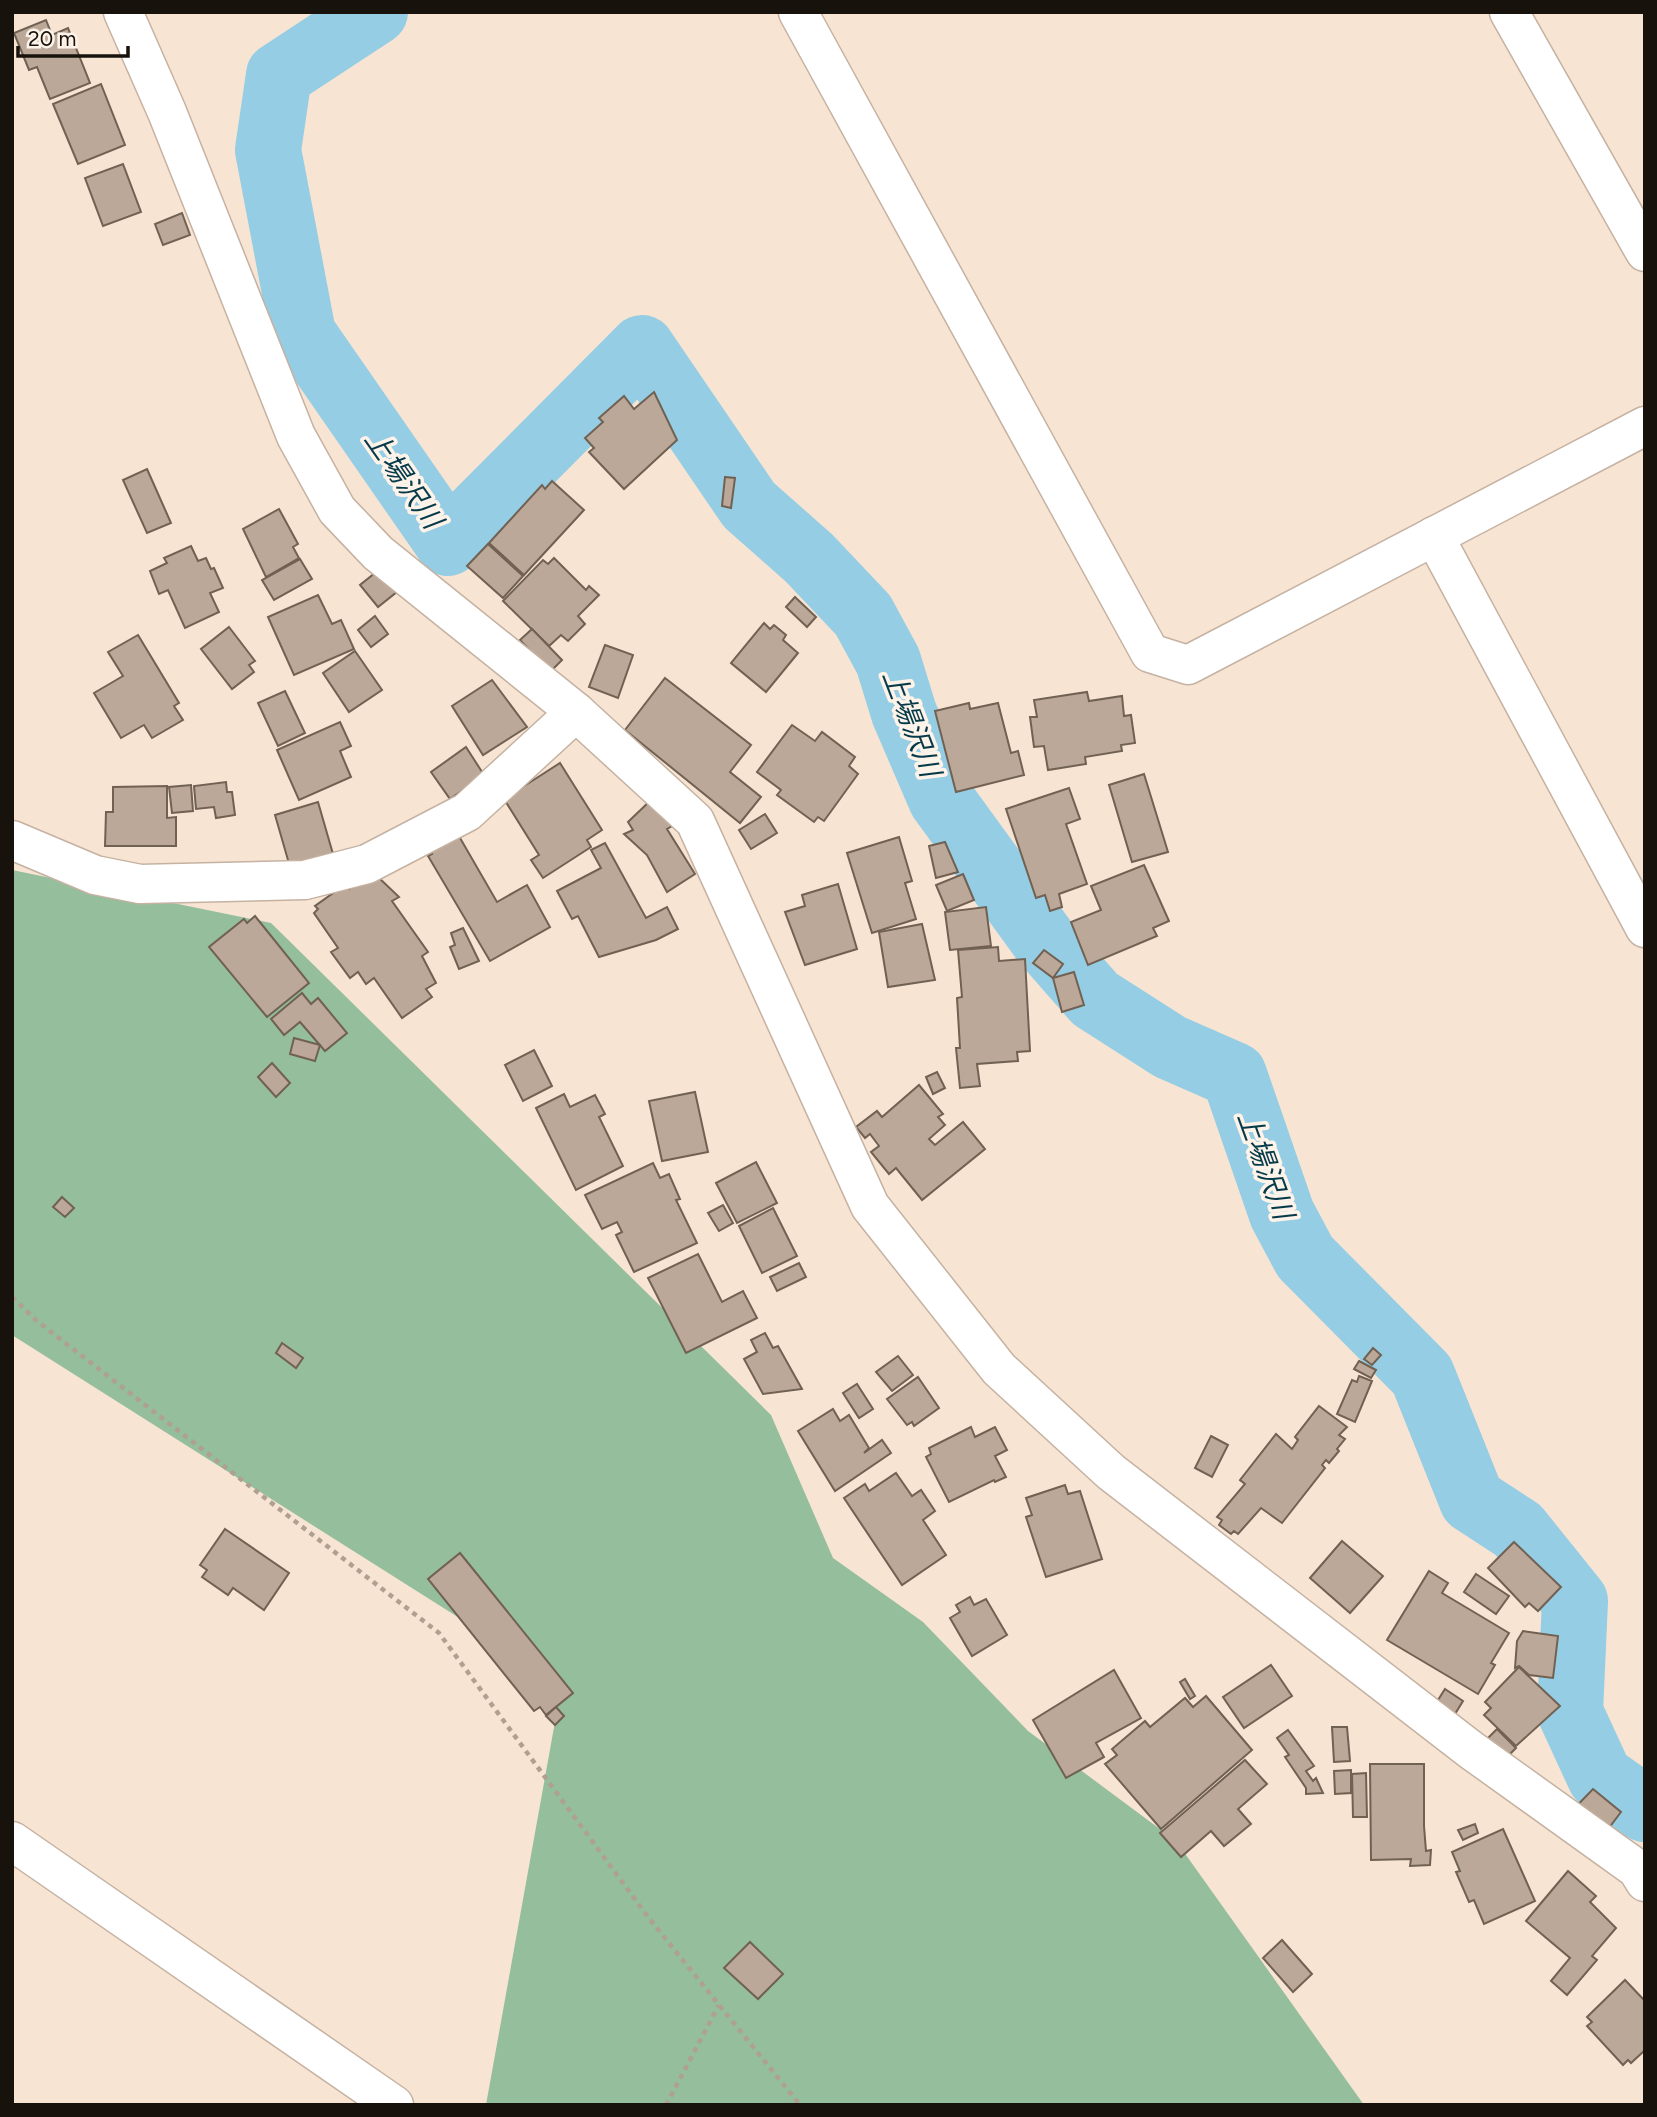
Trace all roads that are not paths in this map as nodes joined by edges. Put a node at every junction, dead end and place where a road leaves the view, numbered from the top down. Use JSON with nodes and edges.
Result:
{"nodes":[{"id":1,"x":123,"y":12,"type":"edge"},
{"id":2,"x":798,"y":12,"type":"edge"},
{"id":3,"x":1509,"y":12,"type":"edge"},
{"id":4,"x":1645,"y":252,"type":"edge"},
{"id":5,"x":1645,"y":426,"type":"edge"},
{"id":6,"x":1434,"y":536,"type":"junction"},
{"id":7,"x":576,"y":712,"type":"junction"},
{"id":8,"x":12,"y":840,"type":"edge"},
{"id":9,"x":1645,"y":928,"type":"edge"},
{"id":10,"x":12,"y":1841,"type":"edge"},
{"id":11,"x":1645,"y":1882,"type":"edge"},
{"id":12,"x":394,"y":2105,"type":"edge"}],
"edges":[{"from":1,"to":7,"type":"street"},
{"from":2,"to":6,"type":"street"},
{"from":3,"to":4,"type":"street"},
{"from":5,"to":6,"type":"street"},
{"from":6,"to":9,"type":"street"},
{"from":7,"to":8,"type":"street"},
{"from":7,"to":11,"type":"street"},
{"from":10,"to":12,"type":"street"}]}
